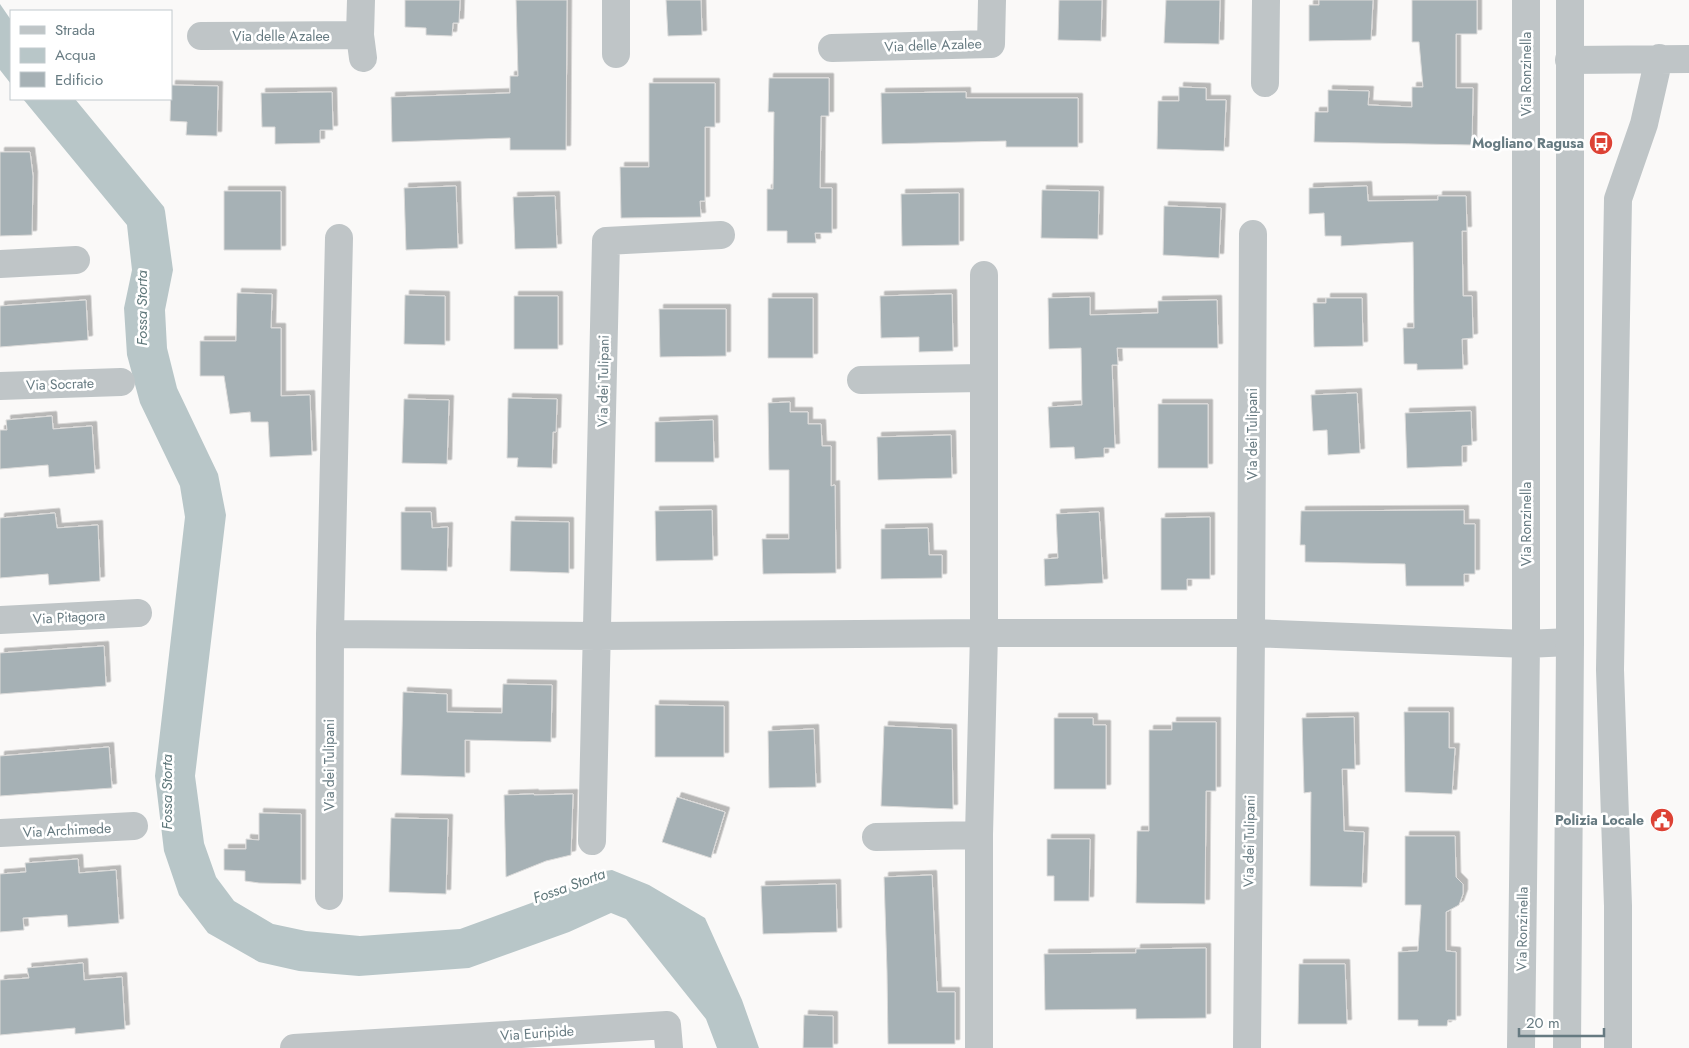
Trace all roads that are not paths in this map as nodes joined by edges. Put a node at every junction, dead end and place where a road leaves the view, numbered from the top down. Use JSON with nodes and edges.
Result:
{"nodes":[{"id":1,"x":361,"y":0,"type":"edge"},
{"id":2,"x":616,"y":0,"type":"edge"},
{"id":3,"x":992,"y":0,"type":"edge"},
{"id":4,"x":1266,"y":0,"type":"edge"},
{"id":5,"x":1526,"y":0,"type":"edge"},
{"id":6,"x":1570,"y":0,"type":"edge"},
{"id":7,"x":201,"y":36,"type":"dead end"},
{"id":8,"x":832,"y":48,"type":"dead end"},
{"id":9,"x":616,"y":54,"type":"dead end"},
{"id":10,"x":1660,"y":58,"type":"junction"},
{"id":11,"x":1689,"y":59,"type":"edge"},
{"id":12,"x":1570,"y":60,"type":"junction"},
{"id":13,"x":1266,"y":83,"type":"dead end"},
{"id":14,"x":1253,"y":234,"type":"dead end"},
{"id":15,"x":721,"y":235,"type":"dead end"},
{"id":16,"x":339,"y":238,"type":"dead end"},
{"id":17,"x":76,"y":260,"type":"dead end"},
{"id":18,"x":0,"y":264,"type":"edge"},
{"id":19,"x":984,"y":275,"type":"dead end"},
{"id":20,"x":983,"y":378,"type":"junction"},
{"id":21,"x":861,"y":380,"type":"dead end"},
{"id":22,"x":121,"y":382,"type":"dead end"},
{"id":23,"x":0,"y":386,"type":"edge"},
{"id":24,"x":138,"y":613,"type":"dead end"},
{"id":25,"x":0,"y":620,"type":"edge"},
{"id":26,"x":984,"y":633,"type":"junction"},
{"id":27,"x":1252,"y":633,"type":"junction"},
{"id":28,"x":330,"y":634,"type":"junction"},
{"id":29,"x":597,"y":636,"type":"junction"},
{"id":30,"x":1570,"y":642,"type":"junction"},
{"id":31,"x":1526,"y":644,"type":"junction"},
{"id":32,"x":134,"y":826,"type":"dead end"},
{"id":33,"x":0,"y":833,"type":"edge"},
{"id":34,"x":978,"y":835,"type":"junction"},
{"id":35,"x":876,"y":837,"type":"dead end"},
{"id":36,"x":592,"y":841,"type":"dead end"},
{"id":37,"x":328,"y":896,"type":"dead end"},
{"id":38,"x":294,"y":1048,"type":"edge"},
{"id":39,"x":669,"y":1048,"type":"edge"},
{"id":40,"x":979,"y":1048,"type":"edge"},
{"id":41,"x":1247,"y":1048,"type":"edge"},
{"id":42,"x":1521,"y":1048,"type":"edge"},
{"id":43,"x":1566,"y":1048,"type":"edge"},
{"id":44,"x":1618,"y":1048,"type":"edge"}],
"edges":[{"from":1,"to":7,"type":"street","name":"Via delle Azalee"},
{"from":2,"to":9,"type":"street"},
{"from":3,"to":8,"type":"street","name":"Via delle Azalee"},
{"from":4,"to":13,"type":"street"},
{"from":5,"to":31,"type":"street","name":"Via Ronzinella"},
{"from":6,"to":12,"type":"street"},
{"from":10,"to":11,"type":"street"},
{"from":10,"to":12,"type":"street"},
{"from":10,"to":44,"type":"street"},
{"from":12,"to":30,"type":"street"},
{"from":14,"to":27,"type":"street","name":"Via dei Tulipani"},
{"from":15,"to":29,"type":"street","name":"Via dei Tulipani"},
{"from":16,"to":28,"type":"street","name":"Via dei Tulipani"},
{"from":17,"to":18,"type":"street"},
{"from":19,"to":20,"type":"street"},
{"from":20,"to":21,"type":"street"},
{"from":20,"to":26,"type":"street"},
{"from":22,"to":23,"type":"street","name":"Via Socrate"},
{"from":24,"to":25,"type":"street","name":"Via Pitagora"},
{"from":26,"to":27,"type":"street"},
{"from":26,"to":29,"type":"street"},
{"from":26,"to":34,"type":"street"},
{"from":27,"to":31,"type":"street"},
{"from":27,"to":41,"type":"street","name":"Via dei Tulipani"},
{"from":28,"to":29,"type":"street"},
{"from":28,"to":37,"type":"street","name":"Via dei Tulipani"},
{"from":29,"to":36,"type":"street","name":"Via dei Tulipani"},
{"from":30,"to":31,"type":"street"},
{"from":30,"to":43,"type":"street"},
{"from":31,"to":42,"type":"street","name":"Via Ronzinella"},
{"from":32,"to":33,"type":"street","name":"Via Archimede"},
{"from":34,"to":35,"type":"street"},
{"from":34,"to":40,"type":"street"},
{"from":38,"to":39,"type":"street","name":"Via Euripide"}]}
